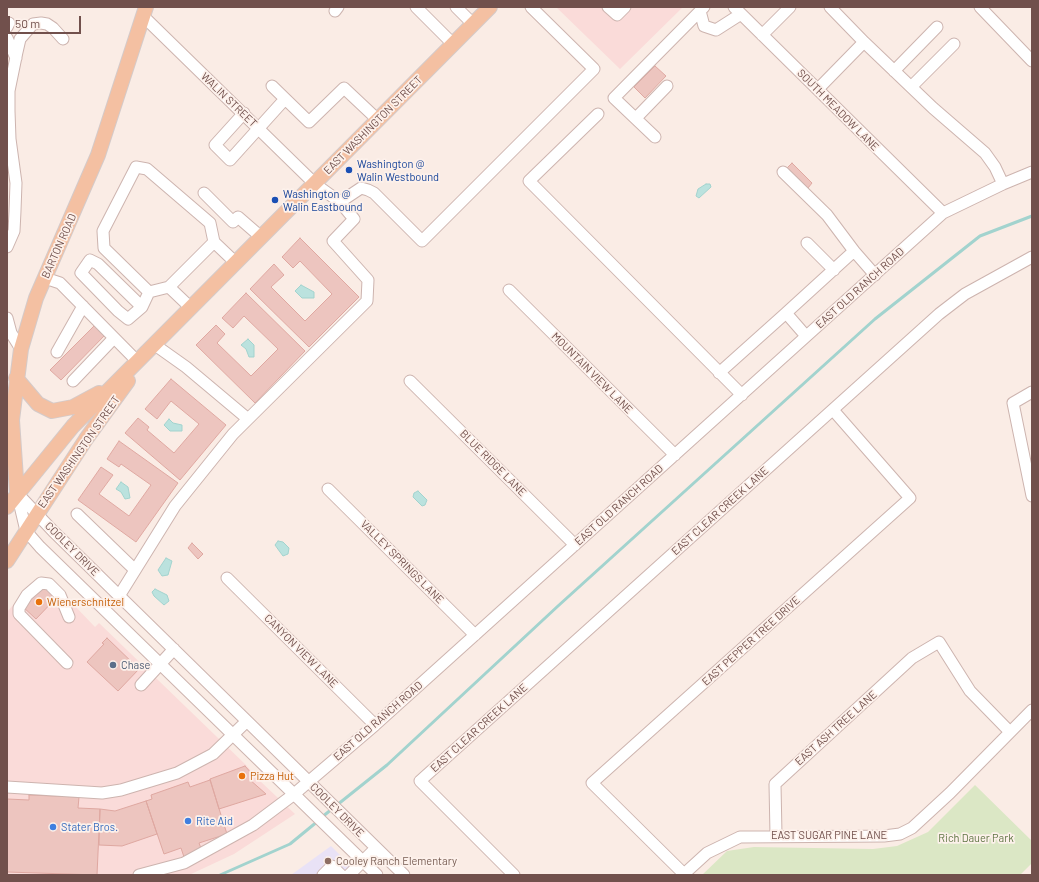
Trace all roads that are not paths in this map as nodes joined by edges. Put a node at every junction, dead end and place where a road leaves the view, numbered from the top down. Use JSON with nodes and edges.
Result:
{"nodes":[{"id":1,"x":416,"y":7,"type":"edge"},
{"id":2,"x":456,"y":7,"type":"edge"},
{"id":3,"x":490,"y":7,"type":"edge"},
{"id":4,"x":530,"y":7,"type":"edge"},
{"id":5,"x":608,"y":7,"type":"edge"},
{"id":6,"x":625,"y":7,"type":"edge"},
{"id":7,"x":790,"y":7,"type":"edge"},
{"id":8,"x":830,"y":7,"type":"edge"},
{"id":9,"x":980,"y":7,"type":"edge"},
{"id":10,"x":702,"y":9,"type":"edge"},
{"id":11,"x":738,"y":10,"type":"edge"},
{"id":12,"x":144,"y":12,"type":"edge"},
{"id":13,"x":473,"y":24,"type":"junction"},
{"id":14,"x":937,"y":27,"type":"dead end"},
{"id":15,"x":762,"y":35,"type":"junction"},
{"id":16,"x":7,"y":38,"type":"edge"},
{"id":17,"x":63,"y":39,"type":"dead end"},
{"id":18,"x":864,"y":42,"type":"junction"},
{"id":19,"x":453,"y":44,"type":"junction"},
{"id":20,"x":954,"y":44,"type":"dead end"},
{"id":21,"x":16,"y":58,"type":"junction"},
{"id":22,"x":1032,"y":61,"type":"edge"},
{"id":23,"x":894,"y":71,"type":"junction"},
{"id":24,"x":272,"y":86,"type":"dead end"},
{"id":25,"x":667,"y":86,"type":"dead end"},
{"id":26,"x":911,"y":87,"type":"junction"},
{"id":27,"x":818,"y":89,"type":"junction"},
{"id":28,"x":286,"y":100,"type":"junction"},
{"id":29,"x":244,"y":114,"type":"junction"},
{"id":30,"x":598,"y":114,"type":"dead end"},
{"id":31,"x":636,"y":118,"type":"junction"},
{"id":32,"x":378,"y":120,"type":"junction"},
{"id":33,"x":258,"y":128,"type":"junction"},
{"id":34,"x":655,"y":137,"type":"dead end"},
{"id":35,"x":783,"y":172,"type":"dead end"},
{"id":36,"x":1032,"y":172,"type":"edge"},
{"id":37,"x":315,"y":184,"type":"junction"},
{"id":38,"x":1003,"y":184,"type":"junction"},
{"id":39,"x":204,"y":192,"type":"dead end"},
{"id":40,"x":340,"y":202,"type":"junction"},
{"id":41,"x":943,"y":213,"type":"junction"},
{"id":42,"x":261,"y":238,"type":"junction"},
{"id":43,"x":214,"y":242,"type":"junction"},
{"id":44,"x":807,"y":243,"type":"dead end"},
{"id":45,"x":7,"y":246,"type":"edge"},
{"id":46,"x":854,"y":251,"type":"junction"},
{"id":47,"x":1032,"y":257,"type":"edge"},
{"id":48,"x":236,"y":263,"type":"junction"},
{"id":49,"x":834,"y":270,"type":"junction"},
{"id":50,"x":875,"y":275,"type":"junction"},
{"id":51,"x":45,"y":278,"type":"junction"},
{"id":52,"x":169,"y":287,"type":"junction"},
{"id":53,"x":509,"y":290,"type":"dead end"},
{"id":54,"x":149,"y":292,"type":"junction"},
{"id":55,"x":83,"y":306,"type":"junction"},
{"id":56,"x":142,"y":307,"type":"junction"},
{"id":57,"x":191,"y":308,"type":"junction"},
{"id":58,"x":786,"y":313,"type":"junction"},
{"id":59,"x":7,"y":318,"type":"edge"},
{"id":60,"x":806,"y":336,"type":"junction"},
{"id":61,"x":114,"y":338,"type":"junction"},
{"id":62,"x":154,"y":345,"type":"junction"},
{"id":63,"x":20,"y":349,"type":"junction"},
{"id":64,"x":57,"y":352,"type":"dead end"},
{"id":65,"x":137,"y":361,"type":"junction"},
{"id":66,"x":719,"y":373,"type":"junction"},
{"id":67,"x":16,"y":378,"type":"junction"},
{"id":68,"x":73,"y":381,"type":"dead end"},
{"id":69,"x":410,"y":381,"type":"dead end"},
{"id":70,"x":114,"y":386,"type":"junction"},
{"id":71,"x":1032,"y":392,"type":"edge"},
{"id":72,"x":742,"y":395,"type":"junction"},
{"id":73,"x":833,"y":410,"type":"junction"},
{"id":74,"x":248,"y":419,"type":"junction"},
{"id":75,"x":675,"y":455,"type":"junction"},
{"id":76,"x":328,"y":488,"type":"dead end"},
{"id":77,"x":17,"y":493,"type":"junction"},
{"id":78,"x":1032,"y":496,"type":"edge"},
{"id":79,"x":7,"y":507,"type":"edge"},
{"id":80,"x":37,"y":512,"type":"junction"},
{"id":81,"x":77,"y":514,"type":"dead end"},
{"id":82,"x":26,"y":531,"type":"junction"},
{"id":83,"x":575,"y":545,"type":"junction"},
{"id":84,"x":7,"y":561,"type":"edge"},
{"id":85,"x":135,"y":570,"type":"junction"},
{"id":86,"x":227,"y":578,"type":"dead end"},
{"id":87,"x":119,"y":596,"type":"junction"},
{"id":88,"x":69,"y":617,"type":"dead end"},
{"id":89,"x":475,"y":635,"type":"junction"},
{"id":90,"x":174,"y":649,"type":"junction"},
{"id":91,"x":67,"y":663,"type":"dead end"},
{"id":92,"x":160,"y":663,"type":"junction"},
{"id":93,"x":141,"y":684,"type":"dead end"},
{"id":94,"x":1032,"y":710,"type":"edge"},
{"id":95,"x":247,"y":721,"type":"junction"},
{"id":96,"x":375,"y":725,"type":"junction"},
{"id":97,"x":1010,"y":732,"type":"junction"},
{"id":98,"x":234,"y":735,"type":"junction"},
{"id":99,"x":309,"y":782,"type":"junction"},
{"id":100,"x":7,"y":787,"type":"edge"},
{"id":101,"x":293,"y":795,"type":"junction"},
{"id":102,"x":776,"y":835,"type":"junction"},
{"id":103,"x":376,"y":848,"type":"junction"},
{"id":104,"x":362,"y":861,"type":"junction"},
{"id":105,"x":139,"y":875,"type":"edge"},
{"id":106,"x":323,"y":875,"type":"edge"},
{"id":107,"x":341,"y":875,"type":"edge"},
{"id":108,"x":349,"y":875,"type":"edge"},
{"id":109,"x":377,"y":875,"type":"edge"},
{"id":110,"x":404,"y":875,"type":"edge"},
{"id":111,"x":514,"y":875,"type":"edge"},
{"id":112,"x":685,"y":875,"type":"edge"}],
"edges":[{"from":1,"to":19,"type":"street"},
{"from":2,"to":13,"type":"street"},
{"from":3,"to":13,"type":"main road","name":"EAST WASHINGTON STREET"},
{"from":4,"to":40,"type":"street"},
{"from":5,"to":6,"type":"street"},
{"from":7,"to":15,"type":"street"},
{"from":8,"to":18,"type":"street"},
{"from":9,"to":22,"type":"street"},
{"from":10,"to":11,"type":"street"},
{"from":10,"to":31,"type":"street"},
{"from":11,"to":15,"type":"street","name":"SOUTH MEADOW LANE"},
{"from":12,"to":29,"type":"street","name":"WALIN STREET"},
{"from":12,"to":51,"type":"main road","name":"BARTON ROAD"},
{"from":13,"to":19,"type":"main road","name":"EAST WASHINGTON STREET"},
{"from":14,"to":23,"type":"street"},
{"from":15,"to":27,"type":"street","name":"SOUTH MEADOW LANE"},
{"from":16,"to":21,"type":"street"},
{"from":17,"to":21,"type":"street"},
{"from":18,"to":23,"type":"street"},
{"from":18,"to":27,"type":"street"},
{"from":19,"to":32,"type":"main road","name":"EAST WASHINGTON STREET"},
{"from":20,"to":26,"type":"street"},
{"from":21,"to":45,"type":"street"},
{"from":23,"to":26,"type":"street"},
{"from":24,"to":28,"type":"street"},
{"from":25,"to":31,"type":"street"},
{"from":26,"to":38,"type":"street"},
{"from":27,"to":41,"type":"street","name":"SOUTH MEADOW LANE"},
{"from":28,"to":32,"type":"street"},
{"from":28,"to":33,"type":"street"},
{"from":29,"to":33,"type":"street","name":"WALIN STREET"},
{"from":29,"to":33,"type":"street"},
{"from":30,"to":66,"type":"street"},
{"from":31,"to":34,"type":"street"},
{"from":32,"to":37,"type":"main road","name":"EAST WASHINGTON STREET"},
{"from":33,"to":37,"type":"street","name":"WALIN STREET"},
{"from":35,"to":46,"type":"street"},
{"from":36,"to":38,"type":"street","name":"EAST OLD RANCH ROAD"},
{"from":37,"to":40,"type":"street","name":"WALIN STREET"},
{"from":37,"to":42,"type":"main road","name":"EAST WASHINGTON STREET"},
{"from":38,"to":41,"type":"street","name":"EAST OLD RANCH ROAD"},
{"from":39,"to":42,"type":"street"},
{"from":40,"to":74,"type":"street","name":"WALIN STREET"},
{"from":41,"to":50,"type":"street","name":"EAST OLD RANCH ROAD"},
{"from":42,"to":48,"type":"main road","name":"EAST WASHINGTON STREET"},
{"from":43,"to":48,"type":"street"},
{"from":43,"to":52,"type":"street"},
{"from":43,"to":54,"type":"street"},
{"from":44,"to":49,"type":"street"},
{"from":46,"to":49,"type":"street"},
{"from":46,"to":50,"type":"street"},
{"from":47,"to":73,"type":"street","name":"EAST CLEAR CREEK LANE"},
{"from":48,"to":57,"type":"main road","name":"EAST WASHINGTON STREET"},
{"from":49,"to":58,"type":"street"},
{"from":50,"to":60,"type":"street","name":"EAST OLD RANCH ROAD"},
{"from":51,"to":55,"type":"street"},
{"from":51,"to":63,"type":"main road","name":"BARTON ROAD"},
{"from":52,"to":54,"type":"street"},
{"from":52,"to":57,"type":"street"},
{"from":53,"to":75,"type":"street","name":"MOUNTAIN VIEW LANE"},
{"from":54,"to":56,"type":"street"},
{"from":55,"to":61,"type":"street"},
{"from":55,"to":64,"type":"street"},
{"from":56,"to":56,"type":"street"},
{"from":57,"to":62,"type":"main road","name":"EAST WASHINGTON STREET"},
{"from":58,"to":60,"type":"street"},
{"from":58,"to":66,"type":"street"},
{"from":59,"to":63,"type":"street"},
{"from":60,"to":72,"type":"street","name":"EAST OLD RANCH ROAD"},
{"from":61,"to":65,"type":"street"},
{"from":61,"to":68,"type":"street"},
{"from":62,"to":65,"type":"main road","name":"EAST WASHINGTON STREET"},
{"from":62,"to":74,"type":"street"},
{"from":62,"to":80,"type":"main road","name":"EAST WASHINGTON STREET"},
{"from":63,"to":67,"type":"main road","name":"BARTON ROAD"},
{"from":65,"to":70,"type":"main road","name":"EAST WASHINGTON STREET"},
{"from":66,"to":72,"type":"street"},
{"from":67,"to":70,"type":"main road"},
{"from":67,"to":77,"type":"main road","name":"BARTON ROAD"},
{"from":69,"to":83,"type":"street","name":"BLUE RIDGE LANE"},
{"from":70,"to":77,"type":"main road","name":"EAST WASHINGTON STREET"},
{"from":71,"to":78,"type":"street"},
{"from":72,"to":75,"type":"street","name":"EAST OLD RANCH ROAD"},
{"from":73,"to":111,"type":"street","name":"EAST CLEAR CREEK LANE"},
{"from":73,"to":112,"type":"street","name":"EAST PEPPER TREE DRIVE"},
{"from":74,"to":85,"type":"street"},
{"from":75,"to":83,"type":"street","name":"EAST OLD RANCH ROAD"},
{"from":76,"to":89,"type":"street","name":"VALLEY SPRINGS LANE"},
{"from":77,"to":79,"type":"main road","name":"EAST WASHINGTON STREET"},
{"from":77,"to":80,"type":"street","name":"COOLEY DRIVE"},
{"from":77,"to":82,"type":"street"},
{"from":80,"to":82,"type":"main road","name":"EAST WASHINGTON STREET"},
{"from":80,"to":87,"type":"street","name":"COOLEY DRIVE"},
{"from":81,"to":85,"type":"street"},
{"from":82,"to":84,"type":"main road","name":"EAST WASHINGTON STREET"},
{"from":82,"to":92,"type":"street","name":"COOLEY DRIVE"},
{"from":83,"to":89,"type":"street","name":"EAST OLD RANCH ROAD"},
{"from":85,"to":87,"type":"street"},
{"from":86,"to":96,"type":"street","name":"CANYON VIEW LANE"},
{"from":87,"to":90,"type":"street","name":"COOLEY DRIVE"},
{"from":88,"to":91,"type":"street"},
{"from":89,"to":96,"type":"street","name":"EAST OLD RANCH ROAD"},
{"from":90,"to":92,"type":"street"},
{"from":90,"to":95,"type":"street","name":"COOLEY DRIVE"},
{"from":92,"to":93,"type":"street"},
{"from":92,"to":98,"type":"street","name":"COOLEY DRIVE"},
{"from":94,"to":97,"type":"street","name":"EAST SUGAR PINE LANE"},
{"from":95,"to":98,"type":"street"},
{"from":95,"to":99,"type":"street","name":"COOLEY DRIVE"},
{"from":96,"to":99,"type":"street","name":"EAST OLD RANCH ROAD"},
{"from":97,"to":102,"type":"street","name":"EAST SUGAR PINE LANE"},
{"from":97,"to":102,"type":"street","name":"EAST ASH TREE LANE"},
{"from":98,"to":100,"type":"street"},
{"from":98,"to":101,"type":"street","name":"COOLEY DRIVE"},
{"from":99,"to":101,"type":"street","name":"EAST OLD RANCH ROAD"},
{"from":99,"to":103,"type":"street","name":"COOLEY DRIVE"},
{"from":101,"to":104,"type":"street","name":"COOLEY DRIVE"},
{"from":101,"to":105,"type":"street","name":"EAST OLD RANCH ROAD"},
{"from":102,"to":112,"type":"street","name":"EAST SUGAR PINE LANE"},
{"from":103,"to":104,"type":"street"},
{"from":103,"to":110,"type":"street","name":"COOLEY DRIVE"},
{"from":104,"to":108,"type":"street"},
{"from":104,"to":109,"type":"street","name":"COOLEY DRIVE"},
{"from":106,"to":107,"type":"street"}]}
